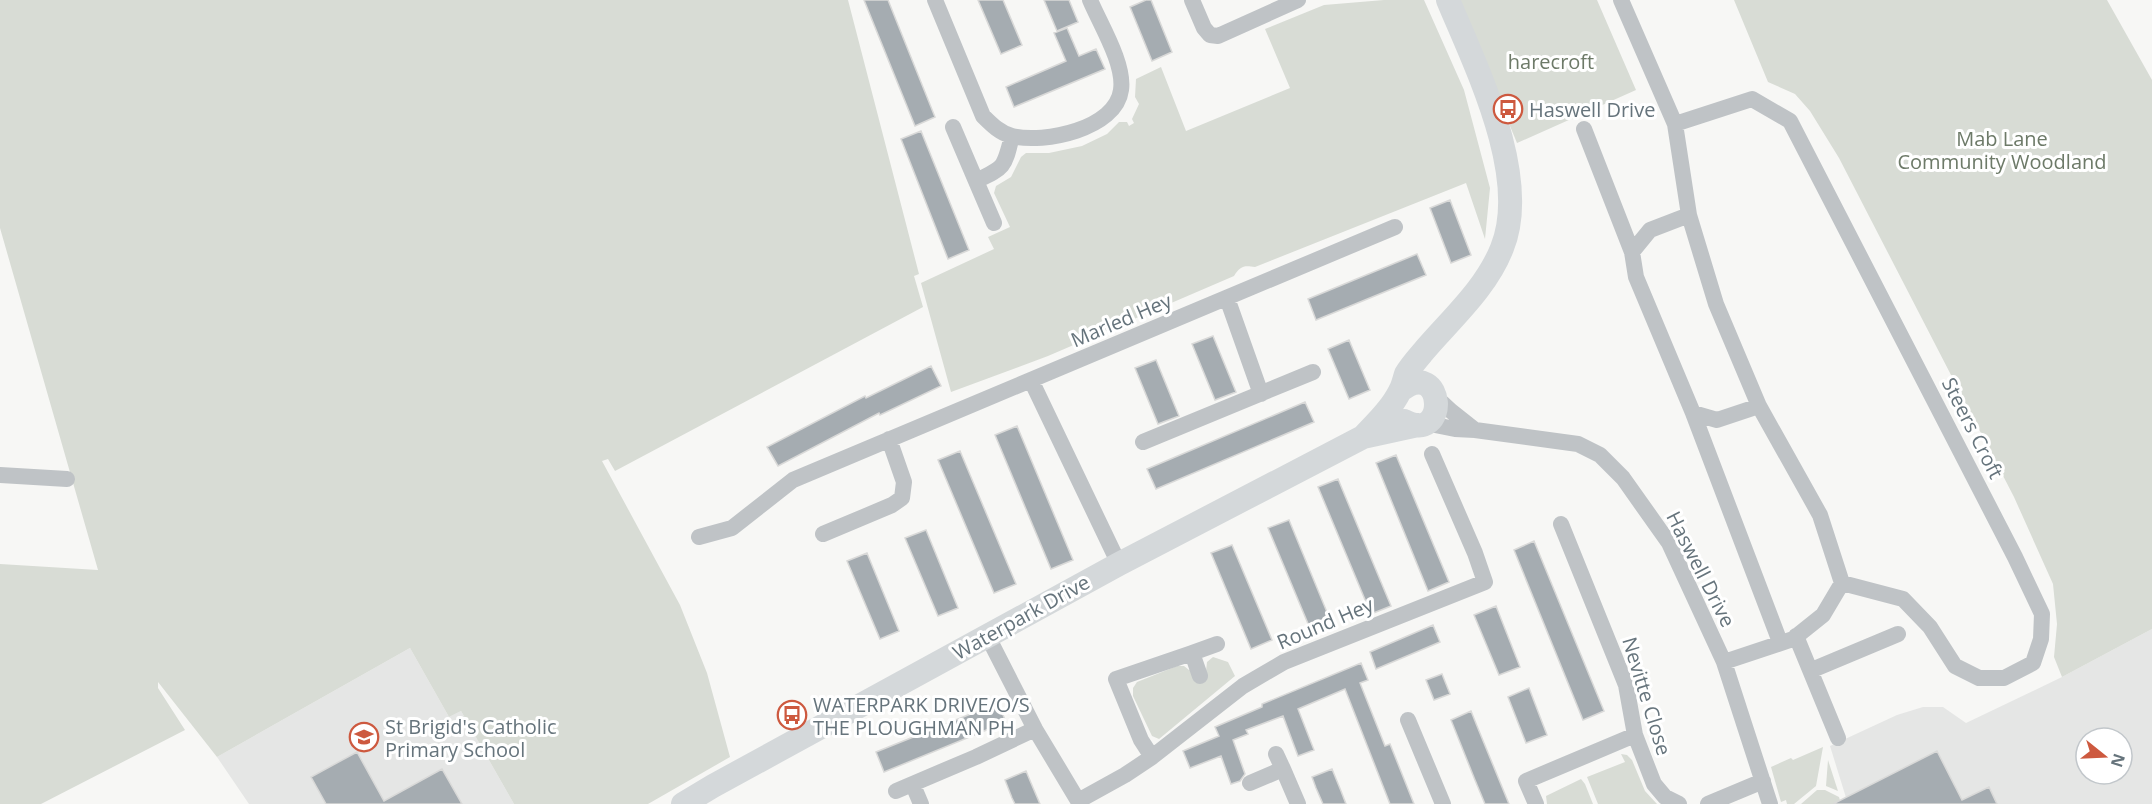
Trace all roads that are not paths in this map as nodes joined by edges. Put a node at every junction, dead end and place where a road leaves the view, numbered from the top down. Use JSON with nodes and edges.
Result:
{"nodes":[{"id":1,"x":935,"y":0,"type":"edge"},
{"id":2,"x":1192,"y":0,"type":"edge"},
{"id":3,"x":1298,"y":0,"type":"edge"},
{"id":4,"x":1448,"y":0,"type":"edge"},
{"id":5,"x":1621,"y":0,"type":"edge"},
{"id":6,"x":1093,"y":1,"type":"edge"},
{"id":7,"x":1675,"y":124,"type":"junction"},
{"id":8,"x":953,"y":127,"type":"dead end"},
{"id":9,"x":1584,"y":129,"type":"dead end"},
{"id":10,"x":1012,"y":136,"type":"junction"},
{"id":11,"x":976,"y":181,"type":"junction"},
{"id":12,"x":1689,"y":214,"type":"junction"},
{"id":13,"x":994,"y":223,"type":"dead end"},
{"id":14,"x":1395,"y":227,"type":"dead end"},
{"id":15,"x":1632,"y":252,"type":"junction"},
{"id":16,"x":1227,"y":298,"type":"junction"},
{"id":17,"x":1443,"y":332,"type":"junction"},
{"id":18,"x":1313,"y":372,"type":"dead end"},
{"id":19,"x":1031,"y":380,"type":"junction"},
{"id":20,"x":1262,"y":394,"type":"junction"},
{"id":21,"x":1399,"y":394,"type":"junction"},
{"id":22,"x":1435,"y":395,"type":"junction"},
{"id":23,"x":1759,"y":406,"type":"junction"},
{"id":24,"x":1693,"y":413,"type":"junction"},
{"id":25,"x":1422,"y":424,"type":"junction"},
{"id":26,"x":1476,"y":430,"type":"junction"},
{"id":27,"x":1363,"y":437,"type":"junction"},
{"id":28,"x":889,"y":439,"type":"junction"},
{"id":29,"x":1143,"y":442,"type":"dead end"},
{"id":30,"x":1432,"y":454,"type":"dead end"},
{"id":31,"x":0,"y":475,"type":"edge"},
{"id":32,"x":67,"y":479,"type":"dead end"},
{"id":33,"x":1561,"y":524,"type":"dead end"},
{"id":34,"x":823,"y":534,"type":"dead end"},
{"id":35,"x":699,"y":537,"type":"dead end"},
{"id":36,"x":1119,"y":564,"type":"junction"},
{"id":37,"x":1842,"y":583,"type":"junction"},
{"id":38,"x":1898,"y":634,"type":"dead end"},
{"id":39,"x":987,"y":636,"type":"junction"},
{"id":40,"x":1788,"y":639,"type":"junction"},
{"id":41,"x":1217,"y":644,"type":"dead end"},
{"id":42,"x":1192,"y":653,"type":"junction"},
{"id":43,"x":1724,"y":662,"type":"junction"},
{"id":44,"x":1812,"y":670,"type":"junction"},
{"id":45,"x":1200,"y":676,"type":"dead end"},
{"id":46,"x":1408,"y":720,"type":"dead end"},
{"id":47,"x":1035,"y":729,"type":"junction"},
{"id":48,"x":1635,"y":735,"type":"junction"},
{"id":49,"x":1838,"y":738,"type":"dead end"},
{"id":50,"x":1152,"y":757,"type":"junction"},
{"id":51,"x":1763,"y":782,"type":"junction"},
{"id":52,"x":1250,"y":783,"type":"dead end"},
{"id":53,"x":913,"y":785,"type":"junction"},
{"id":54,"x":896,"y":791,"type":"dead end"},
{"id":55,"x":1079,"y":803,"type":"edge"},
{"id":56,"x":683,"y":804,"type":"edge"},
{"id":57,"x":921,"y":804,"type":"edge"},
{"id":58,"x":1298,"y":804,"type":"edge"},
{"id":59,"x":1443,"y":804,"type":"edge"},
{"id":60,"x":1536,"y":804,"type":"edge"},
{"id":61,"x":1679,"y":804,"type":"edge"},
{"id":62,"x":1708,"y":804,"type":"edge"},
{"id":63,"x":1770,"y":804,"type":"edge"}],
"edges":[{"from":1,"to":10,"type":"street"},
{"from":2,"to":3,"type":"street"},
{"from":4,"to":17,"type":"street","name":"Waterpark Drive"},
{"from":5,"to":7,"type":"street"},
{"from":6,"to":10,"type":"street"},
{"from":7,"to":12,"type":"street"},
{"from":7,"to":37,"type":"street","name":"Steers Croft"},
{"from":8,"to":11,"type":"street"},
{"from":9,"to":15,"type":"street"},
{"from":10,"to":11,"type":"street"},
{"from":11,"to":13,"type":"street"},
{"from":12,"to":15,"type":"street"},
{"from":12,"to":23,"type":"street"},
{"from":14,"to":16,"type":"street","name":"Marled Hey"},
{"from":15,"to":24,"type":"street"},
{"from":16,"to":19,"type":"street","name":"Marled Hey"},
{"from":16,"to":20,"type":"street"},
{"from":17,"to":21,"type":"street","name":"Waterpark Drive"},
{"from":17,"to":22,"type":"street","name":"Waterpark Drive"},
{"from":18,"to":20,"type":"street"},
{"from":19,"to":28,"type":"street","name":"Marled Hey"},
{"from":19,"to":36,"type":"street"},
{"from":20,"to":29,"type":"street"},
{"from":21,"to":22,"type":"street"},
{"from":21,"to":25,"type":"street"},
{"from":21,"to":27,"type":"street","name":"Waterpark Drive"},
{"from":22,"to":25,"type":"street","name":"Waterpark Drive"},
{"from":22,"to":26,"type":"street","name":"Haswell Drive"},
{"from":23,"to":24,"type":"street"},
{"from":23,"to":37,"type":"street"},
{"from":24,"to":40,"type":"street"},
{"from":25,"to":26,"type":"street","name":"Haswell Drive"},
{"from":25,"to":27,"type":"street","name":"Waterpark Drive"},
{"from":26,"to":43,"type":"street","name":"Haswell Drive"},
{"from":27,"to":36,"type":"street","name":"Waterpark Drive"},
{"from":28,"to":34,"type":"street"},
{"from":28,"to":35,"type":"street","name":"Marled Hey"},
{"from":30,"to":50,"type":"street","name":"Round Hey"},
{"from":31,"to":32,"type":"street"},
{"from":33,"to":48,"type":"street","name":"Nevitte Close"},
{"from":36,"to":39,"type":"street","name":"Waterpark Drive"},
{"from":37,"to":40,"type":"street"},
{"from":38,"to":44,"type":"street"},
{"from":39,"to":47,"type":"street","name":"Round Hey"},
{"from":39,"to":56,"type":"street","name":"Waterpark Drive"},
{"from":40,"to":43,"type":"street"},
{"from":40,"to":44,"type":"street"},
{"from":41,"to":42,"type":"street"},
{"from":42,"to":45,"type":"street"},
{"from":42,"to":50,"type":"street"},
{"from":43,"to":51,"type":"street","name":"Haswell Drive"},
{"from":44,"to":49,"type":"street"},
{"from":46,"to":59,"type":"street"},
{"from":47,"to":53,"type":"street"},
{"from":47,"to":55,"type":"street","name":"Round Hey"},
{"from":48,"to":60,"type":"street"},
{"from":48,"to":61,"type":"street","name":"Nevitte Close"},
{"from":50,"to":55,"type":"street","name":"Round Hey"},
{"from":51,"to":62,"type":"street"},
{"from":51,"to":63,"type":"street","name":"Haswell Drive"},
{"from":52,"to":58,"type":"street"},
{"from":53,"to":54,"type":"street"},
{"from":53,"to":57,"type":"street"}]}
